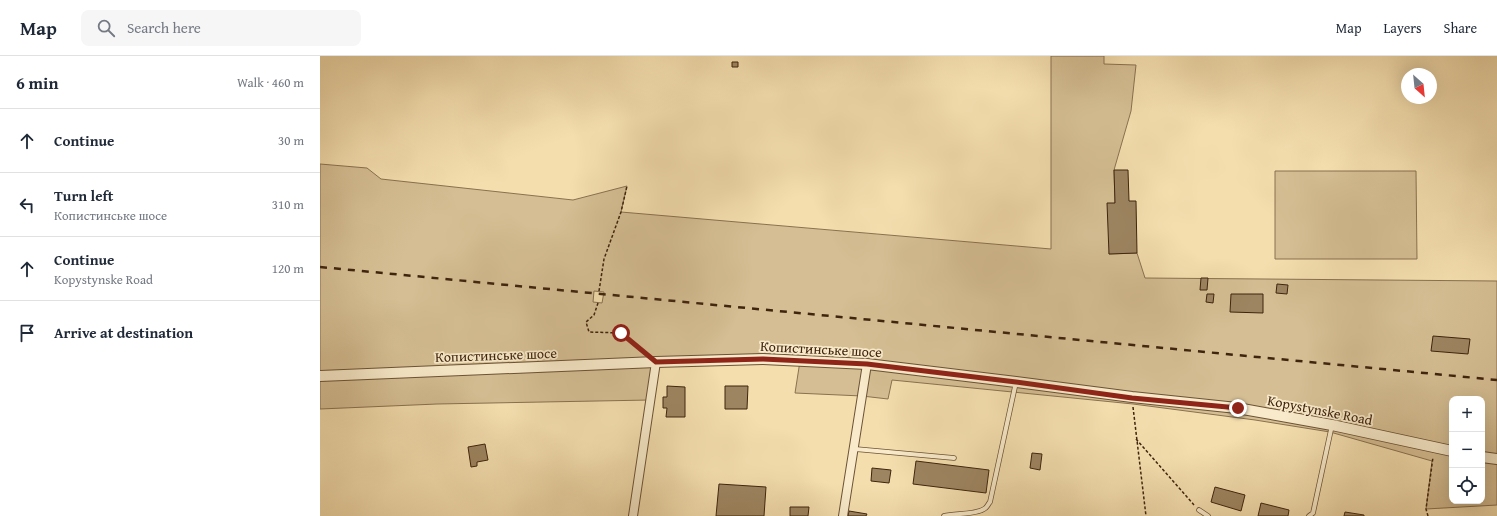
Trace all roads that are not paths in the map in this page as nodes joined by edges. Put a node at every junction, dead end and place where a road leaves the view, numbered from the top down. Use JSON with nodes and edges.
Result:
{"nodes":[{"id":1,"x":656,"y":362,"type":"junction"},
{"id":2,"x":867,"y":364,"type":"junction"},
{"id":3,"x":320,"y":376,"type":"edge"},
{"id":4,"x":1016,"y":382,"type":"junction"},
{"id":5,"x":1332,"y":425,"type":"junction"},
{"id":6,"x":854,"y":449,"type":"junction"},
{"id":7,"x":1449,"y":450,"type":"edge"},
{"id":8,"x":954,"y":458,"type":"dead end"},
{"id":9,"x":1485,"y":458,"type":"edge"},
{"id":10,"x":1497,"y":460,"type":"edge"},
{"id":11,"x":1199,"y":510,"type":"road end"},
{"id":12,"x":633,"y":516,"type":"edge"},
{"id":13,"x":843,"y":516,"type":"edge"},
{"id":14,"x":944,"y":516,"type":"edge"},
{"id":15,"x":1208,"y":516,"type":"edge"},
{"id":16,"x":1309,"y":516,"type":"edge"}],
"edges":[{"from":1,"to":2,"type":"street","name":"Копистинське шосе"},
{"from":1,"to":3,"type":"street","name":"Копистинське шосе"},
{"from":1,"to":12,"type":"street"},
{"from":2,"to":4,"type":"street","name":"Копистинське шосе"},
{"from":2,"to":6,"type":"street"},
{"from":4,"to":5,"type":"street","name":"Kopystynske Road"},
{"from":4,"to":14,"type":"lane"},
{"from":5,"to":7,"type":"street","name":"Kopystynske Road"},
{"from":5,"to":16,"type":"lane"},
{"from":6,"to":8,"type":"lane"},
{"from":6,"to":13,"type":"street"},
{"from":9,"to":10,"type":"street"},
{"from":11,"to":15,"type":"lane"}]}
